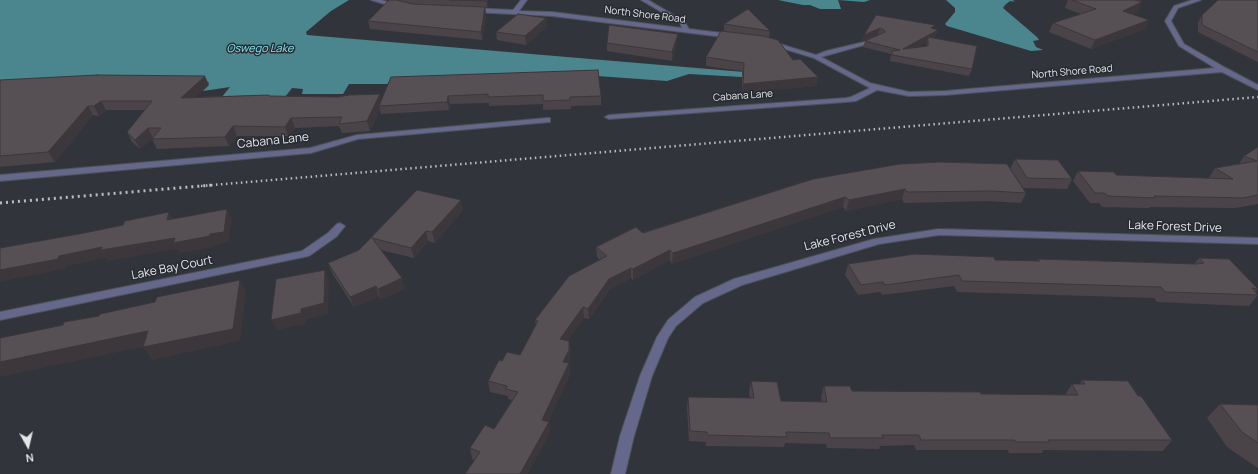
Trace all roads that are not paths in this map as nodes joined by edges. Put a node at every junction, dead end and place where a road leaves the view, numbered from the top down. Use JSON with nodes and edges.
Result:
{"nodes":[{"id":1,"x":374,"y":0,"type":"edge"},
{"id":2,"x":524,"y":0,"type":"edge"},
{"id":3,"x":644,"y":0,"type":"edge"},
{"id":4,"x":1198,"y":0,"type":"edge"},
{"id":5,"x":405,"y":7,"type":"edge"},
{"id":6,"x":464,"y":10,"type":"edge"},
{"id":7,"x":515,"y":12,"type":"junction"},
{"id":8,"x":687,"y":31,"type":"junction"},
{"id":9,"x":879,"y":37,"type":"edge"},
{"id":10,"x":739,"y":38,"type":"edge"},
{"id":11,"x":762,"y":41,"type":"edge"},
{"id":12,"x":816,"y":57,"type":"junction"},
{"id":13,"x":1223,"y":70,"type":"junction"},
{"id":14,"x":876,"y":88,"type":"junction"},
{"id":15,"x":1258,"y":88,"type":"edge"},
{"id":16,"x":609,"y":116,"type":"dead end"},
{"id":17,"x":547,"y":120,"type":"dead end"},
{"id":18,"x":0,"y":178,"type":"edge"},
{"id":19,"x":340,"y":226,"type":"dead end"},
{"id":20,"x":1258,"y":241,"type":"edge"},
{"id":21,"x":0,"y":316,"type":"edge"},
{"id":22,"x":618,"y":474,"type":"edge"}],
"edges":[{"from":1,"to":5,"type":"street"},
{"from":2,"to":7,"type":"street"},
{"from":3,"to":8,"type":"street"},
{"from":4,"to":13,"type":"street"},
{"from":6,"to":7,"type":"street","name":"North Shore Road"},
{"from":7,"to":8,"type":"street","name":"North Shore Road"},
{"from":8,"to":10,"type":"street","name":"North Shore Road"},
{"from":9,"to":12,"type":"street"},
{"from":11,"to":12,"type":"street","name":"North Shore Road"},
{"from":12,"to":14,"type":"street","name":"North Shore Road"},
{"from":13,"to":14,"type":"street","name":"North Shore Road"},
{"from":13,"to":15,"type":"street"},
{"from":14,"to":16,"type":"street","name":"Cabana Lane"},
{"from":17,"to":18,"type":"street","name":"Cabana Lane"},
{"from":19,"to":21,"type":"street","name":"Lake Bay Court"},
{"from":20,"to":22,"type":"street","name":"Lake Forest Drive"}]}
